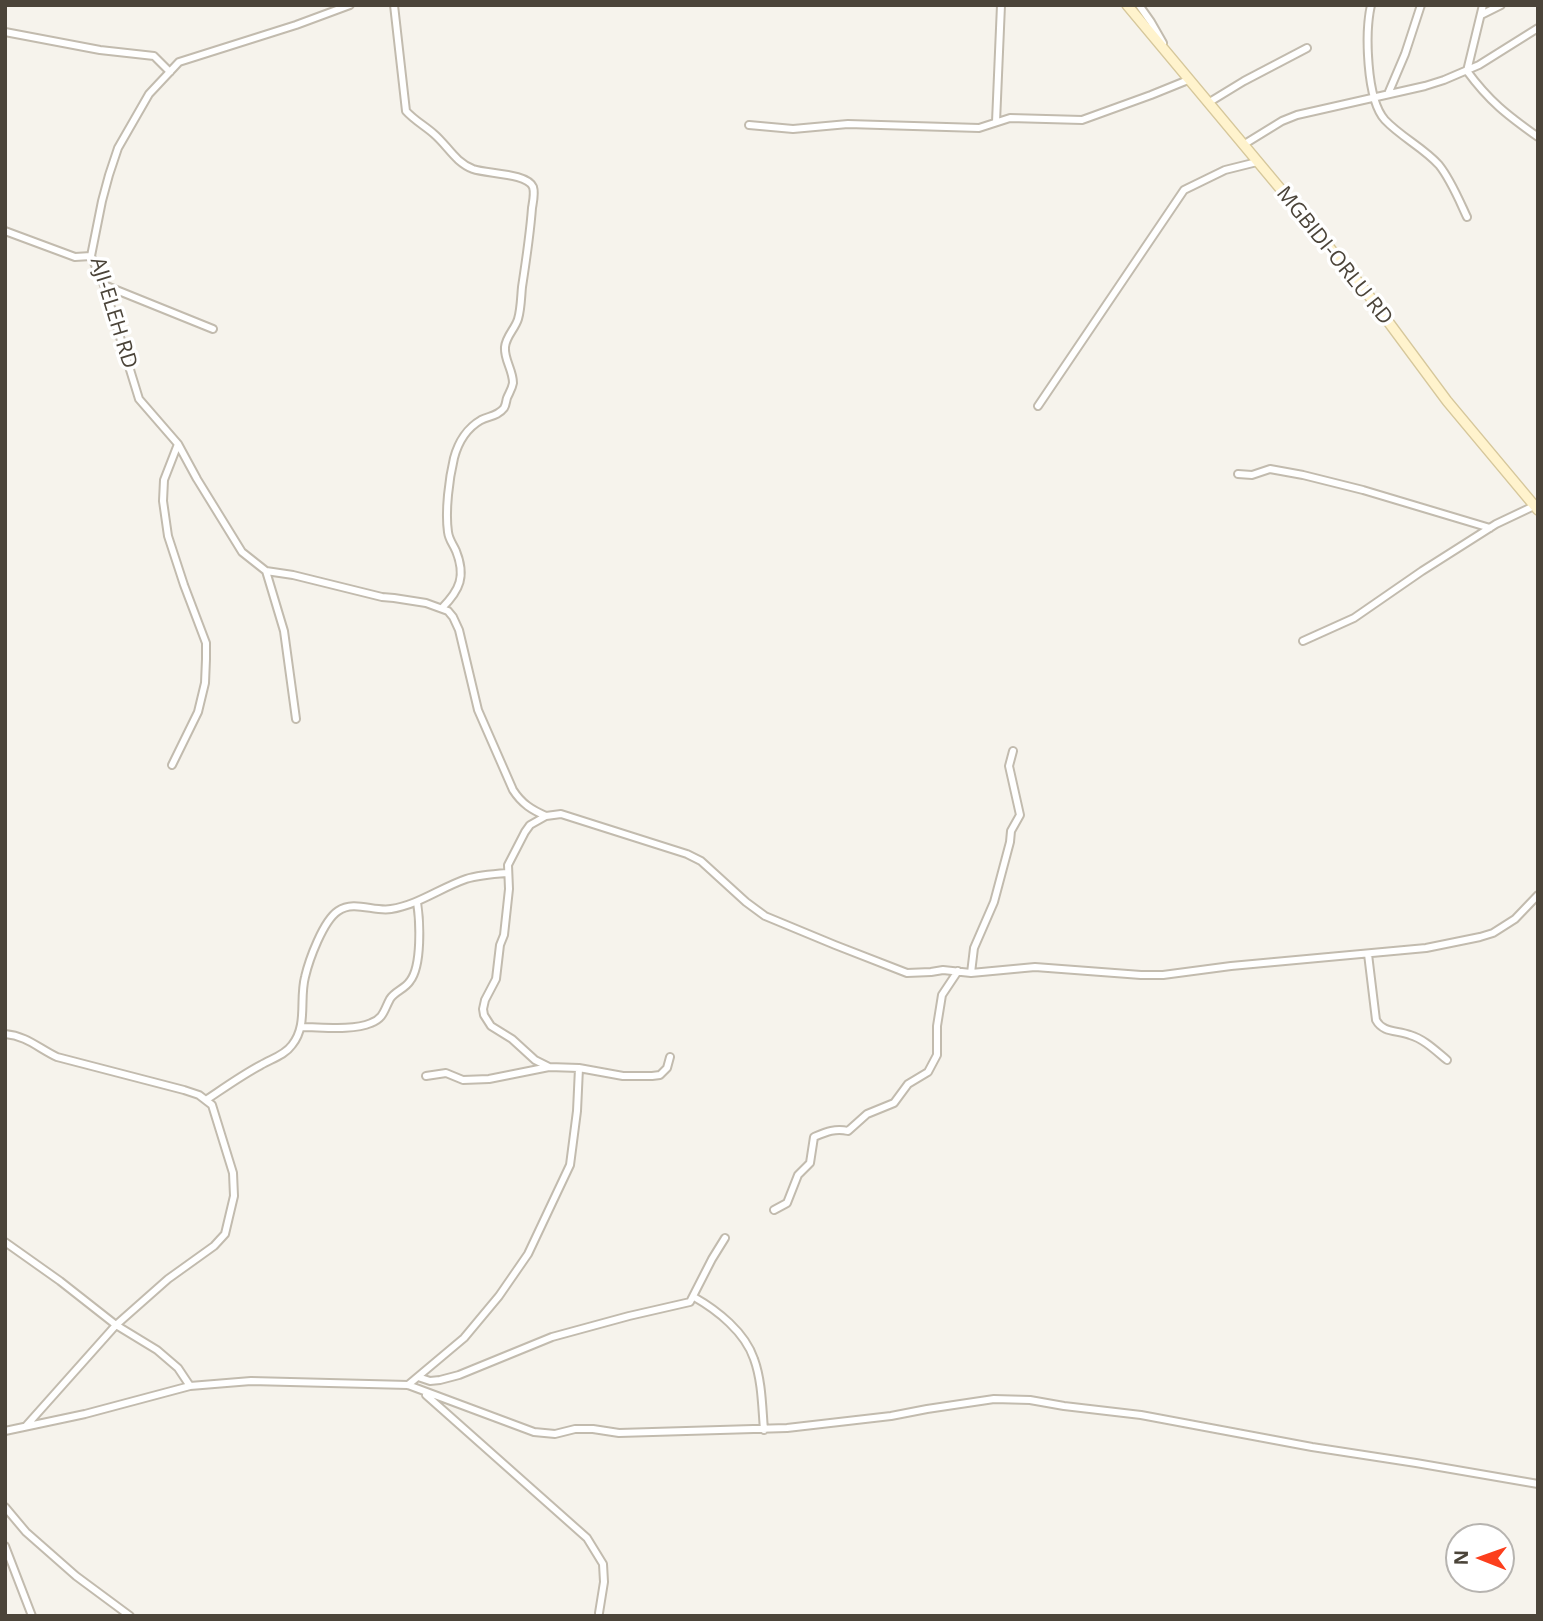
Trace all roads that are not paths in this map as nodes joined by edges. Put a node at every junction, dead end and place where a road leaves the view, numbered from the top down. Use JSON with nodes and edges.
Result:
{"nodes":[{"id":1,"x":350,"y":5,"type":"edge"},
{"id":2,"x":394,"y":5,"type":"edge"},
{"id":3,"x":1001,"y":5,"type":"edge"},
{"id":4,"x":1127,"y":5,"type":"edge"},
{"id":5,"x":1139,"y":5,"type":"edge"},
{"id":6,"x":1371,"y":5,"type":"edge"},
{"id":7,"x":1421,"y":5,"type":"edge"},
{"id":8,"x":1483,"y":5,"type":"edge"},
{"id":9,"x":1502,"y":5,"type":"edge"},
{"id":10,"x":1481,"y":15,"type":"junction"},
{"id":11,"x":1538,"y":28,"type":"edge"},
{"id":12,"x":5,"y":32,"type":"edge"},
{"id":13,"x":1307,"y":48,"type":"dead end"},
{"id":14,"x":1172,"y":60,"type":"junction"},
{"id":15,"x":1467,"y":71,"type":"junction"},
{"id":16,"x":170,"y":72,"type":"junction"},
{"id":17,"x":1188,"y":80,"type":"junction"},
{"id":18,"x":1388,"y":94,"type":"junction"},
{"id":19,"x":1373,"y":97,"type":"junction"},
{"id":20,"x":1208,"y":103,"type":"junction"},
{"id":21,"x":996,"y":122,"type":"junction"},
{"id":22,"x":750,"y":125,"type":"dead end"},
{"id":23,"x":1538,"y":137,"type":"edge"},
{"id":24,"x":1243,"y":145,"type":"junction"},
{"id":25,"x":1257,"y":162,"type":"junction"},
{"id":26,"x":1467,"y":217,"type":"dead end"},
{"id":27,"x":5,"y":231,"type":"edge"},
{"id":28,"x":92,"y":256,"type":"junction"},
{"id":29,"x":104,"y":285,"type":"junction"},
{"id":30,"x":213,"y":329,"type":"dead end"},
{"id":31,"x":1038,"y":405,"type":"dead end"},
{"id":32,"x":178,"y":444,"type":"junction"},
{"id":33,"x":1238,"y":474,"type":"dead end"},
{"id":34,"x":1536,"y":508,"type":"edge"},
{"id":35,"x":1490,"y":528,"type":"junction"},
{"id":36,"x":266,"y":571,"type":"junction"},
{"id":37,"x":442,"y":608,"type":"junction"},
{"id":38,"x":1303,"y":641,"type":"dead end"},
{"id":39,"x":296,"y":719,"type":"dead end"},
{"id":40,"x":1013,"y":751,"type":"dead end"},
{"id":41,"x":172,"y":765,"type":"dead end"},
{"id":42,"x":546,"y":816,"type":"junction"},
{"id":43,"x":508,"y":873,"type":"junction"},
{"id":44,"x":1538,"y":895,"type":"edge"},
{"id":45,"x":417,"y":902,"type":"junction"},
{"id":46,"x":1368,"y":954,"type":"junction"},
{"id":47,"x":958,"y":971,"type":"junction"},
{"id":48,"x":971,"y":974,"type":"junction"},
{"id":49,"x":301,"y":1027,"type":"junction"},
{"id":50,"x":5,"y":1034,"type":"edge"},
{"id":51,"x":670,"y":1057,"type":"dead end"},
{"id":52,"x":1447,"y":1060,"type":"dead end"},
{"id":53,"x":549,"y":1067,"type":"junction"},
{"id":54,"x":579,"y":1068,"type":"junction"},
{"id":55,"x":426,"y":1076,"type":"dead end"},
{"id":56,"x":206,"y":1100,"type":"junction"},
{"id":57,"x":774,"y":1210,"type":"dead end"},
{"id":58,"x":725,"y":1238,"type":"dead end"},
{"id":59,"x":5,"y":1242,"type":"edge"},
{"id":60,"x":694,"y":1297,"type":"junction"},
{"id":61,"x":116,"y":1325,"type":"junction"},
{"id":62,"x":418,"y":1377,"type":"junction"},
{"id":63,"x":408,"y":1385,"type":"junction"},
{"id":64,"x":190,"y":1386,"type":"junction"},
{"id":65,"x":420,"y":1390,"type":"junction"},
{"id":66,"x":24,"y":1428,"type":"junction"},
{"id":67,"x":764,"y":1430,"type":"junction"},
{"id":68,"x":5,"y":1431,"type":"edge"},
{"id":69,"x":1538,"y":1484,"type":"edge"},
{"id":70,"x":5,"y":1507,"type":"edge"},
{"id":71,"x":5,"y":1546,"type":"edge"},
{"id":72,"x":599,"y":1613,"type":"dead end"},
{"id":73,"x":32,"y":1616,"type":"edge"},
{"id":74,"x":130,"y":1616,"type":"edge"}],
"edges":[{"from":1,"to":16,"type":"street","name":"AJI-ELEH RD"},
{"from":2,"to":37,"type":"street"},
{"from":3,"to":21,"type":"street"},
{"from":4,"to":14,"type":"main road","name":"MGBIDI-ORLU RD"},
{"from":5,"to":14,"type":"street"},
{"from":6,"to":19,"type":"street"},
{"from":7,"to":18,"type":"street"},
{"from":8,"to":10,"type":"street"},
{"from":9,"to":10,"type":"street"},
{"from":10,"to":15,"type":"street"},
{"from":11,"to":15,"type":"street"},
{"from":12,"to":16,"type":"street"},
{"from":13,"to":20,"type":"street"},
{"from":14,"to":17,"type":"main road","name":"MGBIDI-ORLU RD"},
{"from":15,"to":18,"type":"street"},
{"from":15,"to":23,"type":"street"},
{"from":16,"to":28,"type":"street","name":"AJI-ELEH RD"},
{"from":17,"to":20,"type":"main road","name":"MGBIDI-ORLU RD"},
{"from":17,"to":21,"type":"street"},
{"from":18,"to":19,"type":"street"},
{"from":19,"to":24,"type":"street"},
{"from":19,"to":26,"type":"street"},
{"from":20,"to":24,"type":"main road","name":"MGBIDI-ORLU RD"},
{"from":21,"to":22,"type":"street"},
{"from":24,"to":25,"type":"main road","name":"MGBIDI-ORLU RD"},
{"from":25,"to":31,"type":"street"},
{"from":25,"to":34,"type":"main road","name":"MGBIDI-ORLU RD"},
{"from":27,"to":28,"type":"street"},
{"from":28,"to":29,"type":"street","name":"AJI-ELEH RD"},
{"from":29,"to":30,"type":"street"},
{"from":29,"to":32,"type":"street","name":"AJI-ELEH RD"},
{"from":32,"to":36,"type":"street","name":"AJI-ELEH RD"},
{"from":32,"to":41,"type":"street"},
{"from":33,"to":35,"type":"street"},
{"from":34,"to":35,"type":"street"},
{"from":35,"to":38,"type":"street"},
{"from":36,"to":37,"type":"street"},
{"from":36,"to":39,"type":"street"},
{"from":37,"to":42,"type":"street"},
{"from":40,"to":48,"type":"street"},
{"from":42,"to":43,"type":"street"},
{"from":42,"to":47,"type":"street"},
{"from":43,"to":45,"type":"street"},
{"from":43,"to":53,"type":"street"},
{"from":44,"to":46,"type":"street"},
{"from":45,"to":49,"type":"street"},
{"from":45,"to":49,"type":"street"},
{"from":46,"to":48,"type":"street"},
{"from":46,"to":52,"type":"street"},
{"from":47,"to":48,"type":"street"},
{"from":47,"to":57,"type":"street"},
{"from":49,"to":56,"type":"street"},
{"from":50,"to":56,"type":"street"},
{"from":51,"to":54,"type":"street"},
{"from":53,"to":54,"type":"street"},
{"from":53,"to":55,"type":"street"},
{"from":54,"to":62,"type":"street"},
{"from":56,"to":61,"type":"street"},
{"from":58,"to":60,"type":"street"},
{"from":59,"to":61,"type":"street"},
{"from":60,"to":62,"type":"street"},
{"from":60,"to":67,"type":"street"},
{"from":61,"to":64,"type":"street"},
{"from":61,"to":66,"type":"street"},
{"from":62,"to":63,"type":"street"},
{"from":63,"to":64,"type":"street"},
{"from":63,"to":65,"type":"street"},
{"from":64,"to":66,"type":"street"},
{"from":65,"to":67,"type":"street"},
{"from":65,"to":72,"type":"street"},
{"from":66,"to":68,"type":"street"},
{"from":67,"to":69,"type":"street"},
{"from":70,"to":74,"type":"street"},
{"from":71,"to":73,"type":"street"}]}
